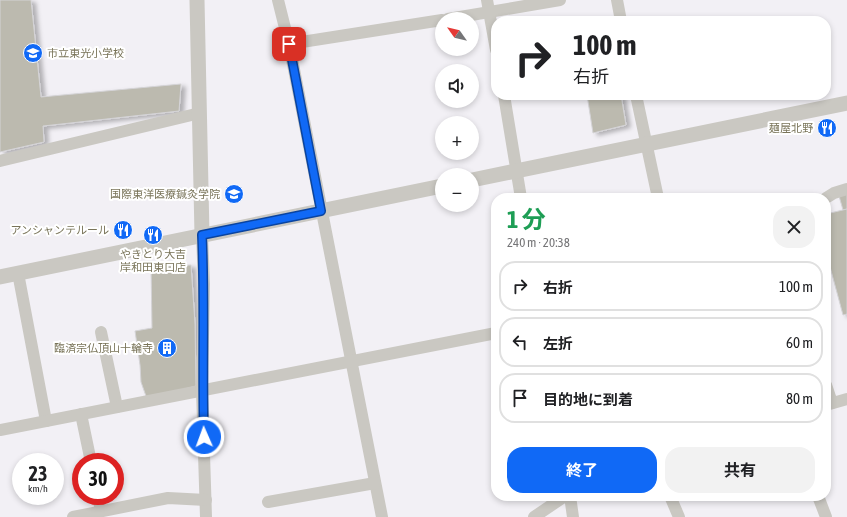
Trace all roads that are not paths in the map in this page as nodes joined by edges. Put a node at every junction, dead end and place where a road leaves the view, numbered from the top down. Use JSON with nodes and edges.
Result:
{"nodes":[{"id":1,"x":197,"y":0,"type":"edge"},
{"id":2,"x":278,"y":0,"type":"edge"},
{"id":3,"x":487,"y":0,"type":"edge"},
{"id":4,"x":560,"y":0,"type":"edge"},
{"id":5,"x":617,"y":0,"type":"edge"},
{"id":6,"x":489,"y":12,"type":"junction"},
{"id":7,"x":479,"y":14,"type":"edge"},
{"id":8,"x":620,"y":16,"type":"edge"},
{"id":9,"x":435,"y":21,"type":"edge"},
{"id":10,"x":491,"y":23,"type":"edge"},
{"id":11,"x":289,"y":44,"type":"junction"},
{"id":12,"x":505,"y":100,"type":"edge"},
{"id":13,"x":637,"y":100,"type":"edge"},
{"id":14,"x":847,"y":104,"type":"edge"},
{"id":15,"x":200,"y":113,"type":"junction"},
{"id":16,"x":647,"y":144,"type":"junction"},
{"id":17,"x":0,"y":161,"type":"edge"},
{"id":18,"x":517,"y":171,"type":"junction"},
{"id":19,"x":479,"y":179,"type":"edge"},
{"id":20,"x":435,"y":187,"type":"edge"},
{"id":21,"x":847,"y":189,"type":"edge"},
{"id":22,"x":520,"y":193,"type":"edge"},
{"id":23,"x":657,"y":193,"type":"edge"},
{"id":24,"x":831,"y":195,"type":"edge"},
{"id":25,"x":321,"y":211,"type":"junction"},
{"id":26,"x":202,"y":235,"type":"junction"},
{"id":27,"x":18,"y":273,"type":"junction"},
{"id":28,"x":0,"y":277,"type":"edge"},
{"id":29,"x":101,"y":332,"type":"dead end"},
{"id":30,"x":491,"y":334,"type":"edge"},
{"id":31,"x":351,"y":361,"type":"junction"},
{"id":32,"x":202,"y":390,"type":"junction"},
{"id":33,"x":847,"y":399,"type":"edge"},
{"id":34,"x":831,"y":403,"type":"edge"},
{"id":35,"x":117,"y":407,"type":"junction"},
{"id":36,"x":81,"y":414,"type":"junction"},
{"id":37,"x":46,"y":421,"type":"junction"},
{"id":38,"x":0,"y":430,"type":"edge"},
{"id":39,"x":89,"y":453,"type":"edge"},
{"id":40,"x":375,"y":483,"type":"junction"},
{"id":41,"x":206,"y":500,"type":"junction"},
{"id":42,"x":557,"y":501,"type":"edge"},
{"id":43,"x":571,"y":501,"type":"edge"},
{"id":44,"x":672,"y":501,"type":"edge"},
{"id":45,"x":820,"y":501,"type":"edge"},
{"id":46,"x":268,"y":502,"type":"dead end"},
{"id":47,"x":100,"y":505,"type":"edge"},
{"id":48,"x":101,"y":511,"type":"junction"},
{"id":49,"x":73,"y":517,"type":"edge"},
{"id":50,"x":206,"y":517,"type":"edge"},
{"id":51,"x":382,"y":517,"type":"edge"},
{"id":52,"x":534,"y":517,"type":"edge"},
{"id":53,"x":573,"y":517,"type":"edge"},
{"id":54,"x":679,"y":517,"type":"edge"},
{"id":55,"x":826,"y":517,"type":"edge"}],
"edges":[{"from":1,"to":15,"type":"street"},
{"from":2,"to":11,"type":"street"},
{"from":3,"to":6,"type":"street"},
{"from":4,"to":6,"type":"street"},
{"from":5,"to":8,"type":"street"},
{"from":6,"to":7,"type":"street"},
{"from":6,"to":10,"type":"street"},
{"from":9,"to":11,"type":"street"},
{"from":11,"to":25,"type":"street"},
{"from":12,"to":18,"type":"street"},
{"from":13,"to":16,"type":"street"},
{"from":14,"to":16,"type":"street"},
{"from":15,"to":17,"type":"street"},
{"from":15,"to":26,"type":"street"},
{"from":16,"to":18,"type":"street"},
{"from":16,"to":23,"type":"street"},
{"from":18,"to":19,"type":"street"},
{"from":18,"to":22,"type":"street"},
{"from":20,"to":25,"type":"street"},
{"from":21,"to":24,"type":"street"},
{"from":25,"to":26,"type":"street"},
{"from":25,"to":31,"type":"street"},
{"from":26,"to":27,"type":"street"},
{"from":26,"to":32,"type":"street"},
{"from":27,"to":28,"type":"street"},
{"from":27,"to":37,"type":"street"},
{"from":29,"to":35,"type":"street"},
{"from":30,"to":31,"type":"street"},
{"from":31,"to":32,"type":"street"},
{"from":31,"to":40,"type":"street"},
{"from":32,"to":35,"type":"street"},
{"from":32,"to":41,"type":"street"},
{"from":33,"to":34,"type":"street"},
{"from":35,"to":36,"type":"street"},
{"from":36,"to":37,"type":"street"},
{"from":36,"to":39,"type":"street"},
{"from":37,"to":38,"type":"street"},
{"from":40,"to":46,"type":"street"},
{"from":40,"to":51,"type":"street"},
{"from":41,"to":48,"type":"street"},
{"from":41,"to":50,"type":"street"},
{"from":42,"to":52,"type":"street"},
{"from":43,"to":53,"type":"street"},
{"from":44,"to":54,"type":"street"},
{"from":45,"to":55,"type":"street"},
{"from":47,"to":48,"type":"street"},
{"from":48,"to":49,"type":"street"}]}
